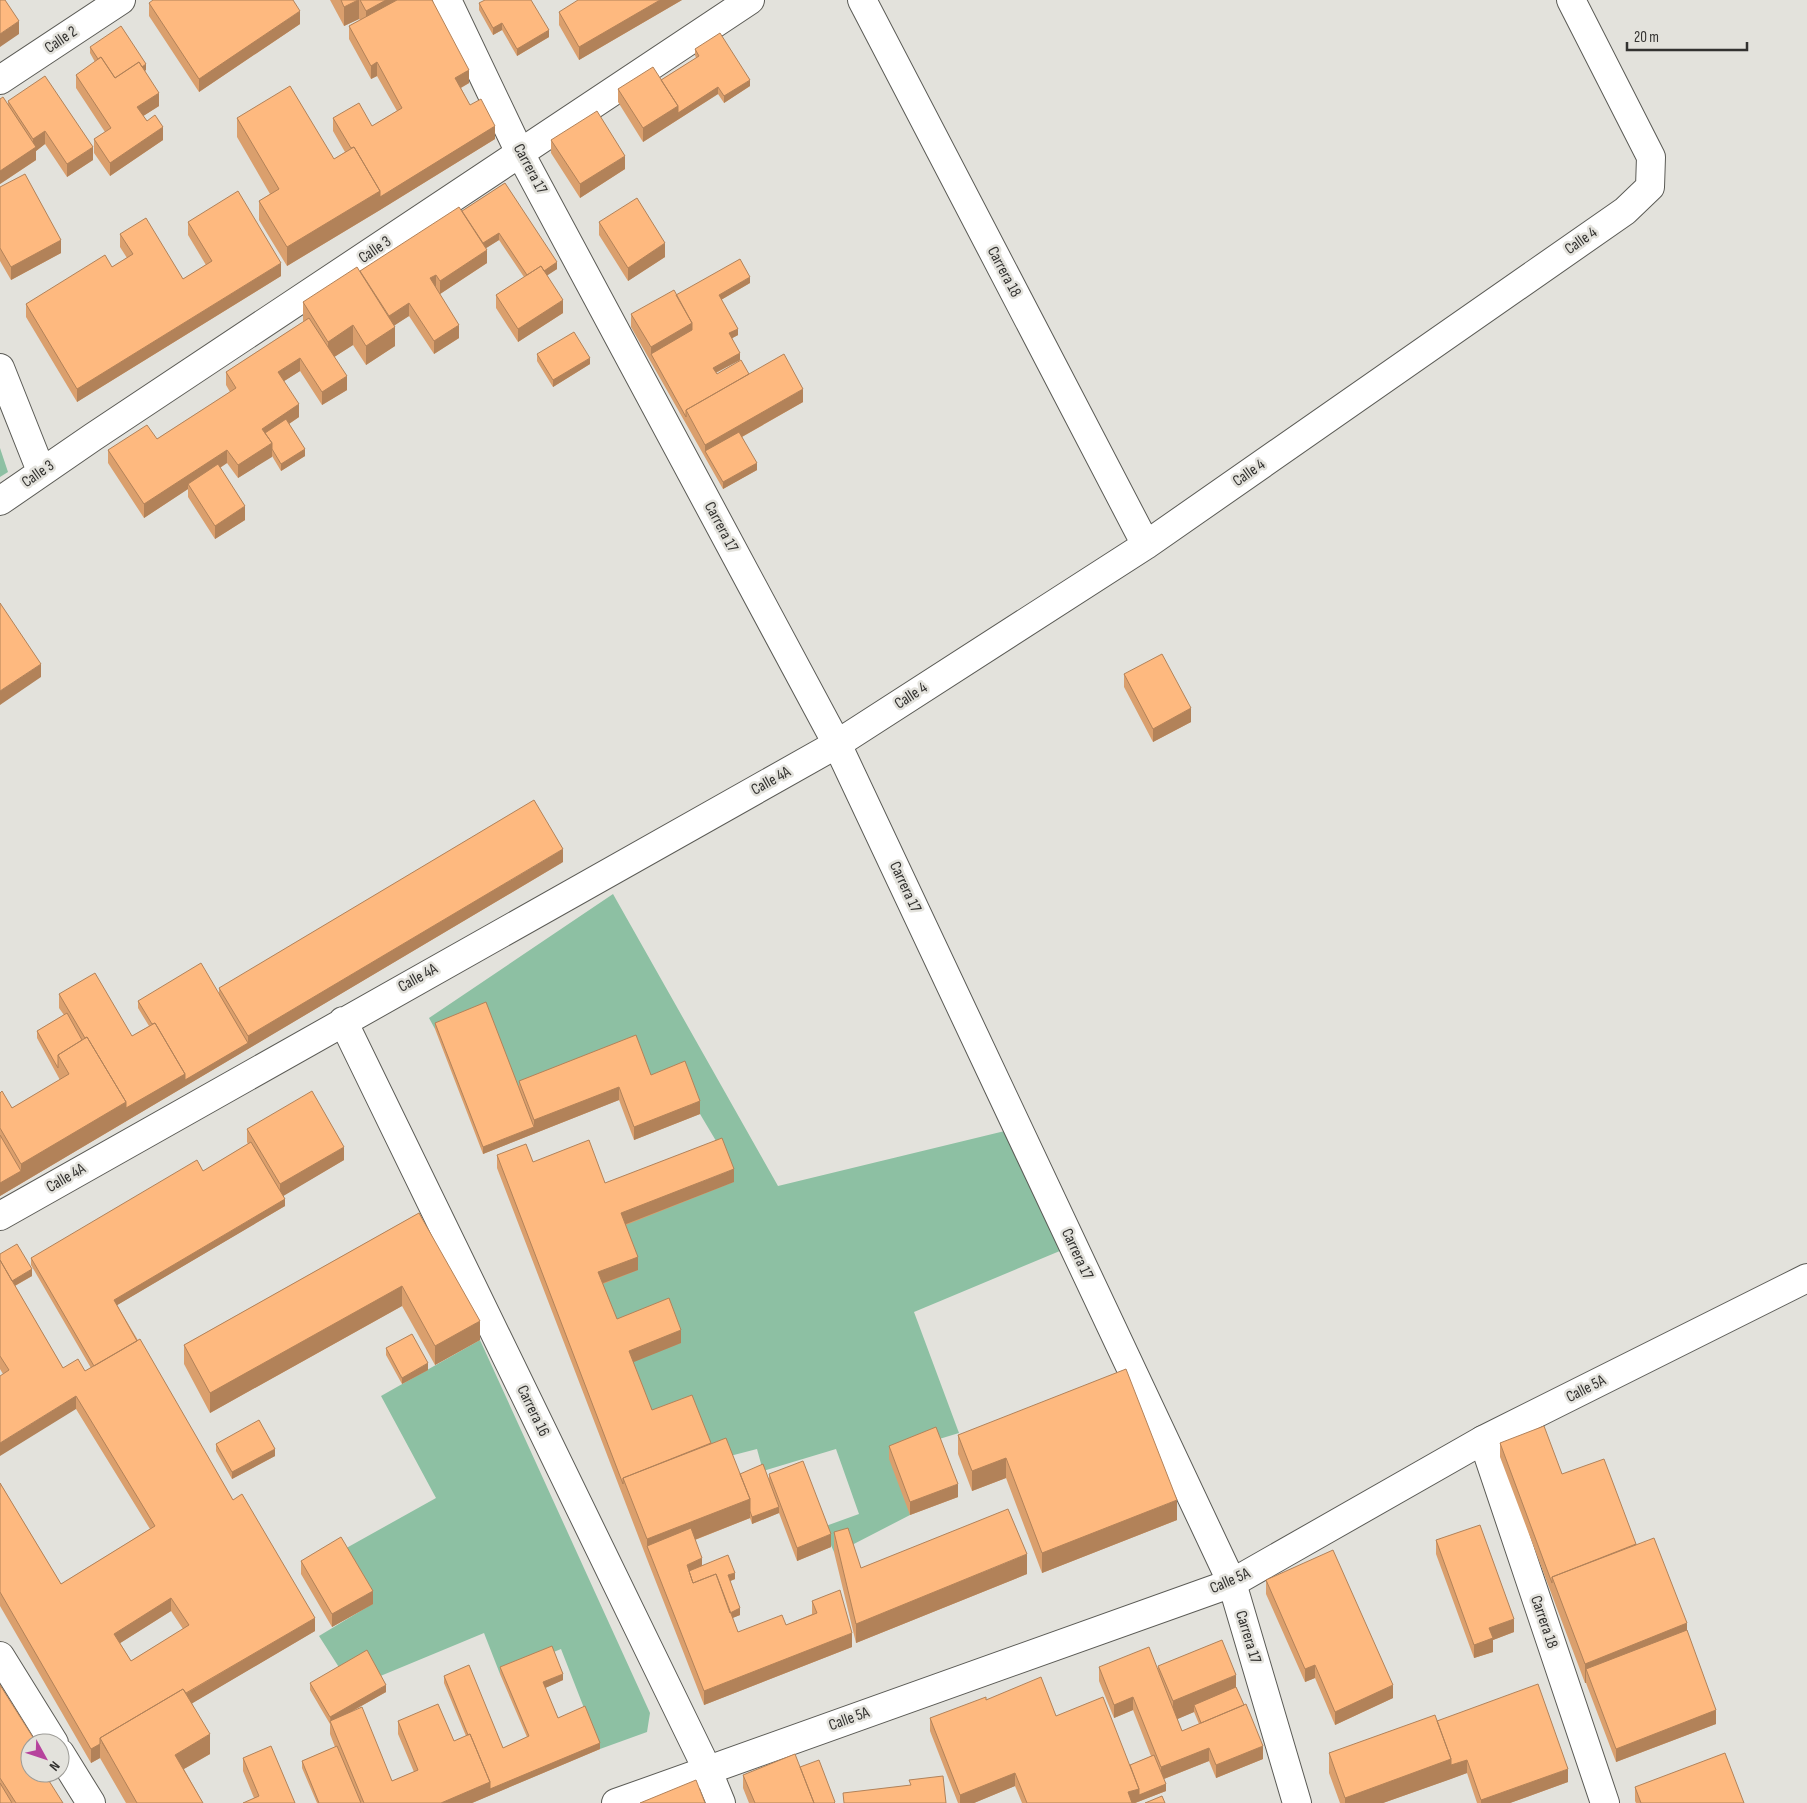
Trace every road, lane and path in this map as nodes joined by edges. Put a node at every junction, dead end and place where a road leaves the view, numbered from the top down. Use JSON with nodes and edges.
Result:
{"nodes":[{"id":1,"x":121,"y":0,"type":"edge"},
{"id":2,"x":448,"y":0,"type":"edge"},
{"id":3,"x":750,"y":0,"type":"edge"},
{"id":4,"x":862,"y":0,"type":"edge"},
{"id":5,"x":1570,"y":0,"type":"edge"},
{"id":6,"x":0,"y":80,"type":"edge"},
{"id":7,"x":520,"y":153,"type":"junction"},
{"id":8,"x":0,"y":368,"type":"edge"},
{"id":9,"x":41,"y":471,"type":"junction"},
{"id":10,"x":0,"y":501,"type":"edge"},
{"id":11,"x":1146,"y":545,"type":"junction"},
{"id":12,"x":837,"y":744,"type":"junction"},
{"id":13,"x":343,"y":1021,"type":"junction"},
{"id":14,"x":0,"y":1216,"type":"edge"},
{"id":15,"x":1807,"y":1278,"type":"edge"},
{"id":16,"x":1483,"y":1440,"type":"junction"},
{"id":17,"x":1232,"y":1583,"type":"junction"},
{"id":18,"x":0,"y":1656,"type":"edge"},
{"id":19,"x":48,"y":1733,"type":"edge"},
{"id":20,"x":70,"y":1769,"type":"edge"},
{"id":21,"x":707,"y":1769,"type":"junction"},
{"id":22,"x":91,"y":1803,"type":"edge"},
{"id":23,"x":616,"y":1803,"type":"edge"},
{"id":24,"x":721,"y":1803,"type":"edge"},
{"id":25,"x":1297,"y":1803,"type":"edge"},
{"id":26,"x":1605,"y":1803,"type":"edge"}],
"edges":[{"from":1,"to":6,"type":"street","name":"Calle 2"},
{"from":2,"to":7,"type":"street","name":"Carrera 17"},
{"from":3,"to":7,"type":"street","name":"Calle 3"},
{"from":4,"to":11,"type":"street","name":"Carrera 18"},
{"from":5,"to":11,"type":"street","name":"Calle 4"},
{"from":7,"to":9,"type":"street","name":"Calle 3"},
{"from":7,"to":12,"type":"street","name":"Carrera 17"},
{"from":8,"to":9,"type":"street"},
{"from":9,"to":10,"type":"street","name":"Calle 3"},
{"from":11,"to":12,"type":"street","name":"Calle 4"},
{"from":12,"to":13,"type":"street","name":"Calle 4A"},
{"from":12,"to":17,"type":"street","name":"Carrera 17"},
{"from":13,"to":14,"type":"street","name":"Calle 4A"},
{"from":13,"to":21,"type":"street","name":"Carrera 16"},
{"from":15,"to":16,"type":"street","name":"Calle 5A"},
{"from":16,"to":17,"type":"street","name":"Calle 5A"},
{"from":16,"to":26,"type":"street","name":"Carrera 18"},
{"from":17,"to":21,"type":"street","name":"Calle 5A"},
{"from":17,"to":25,"type":"street","name":"Carrera 17"},
{"from":18,"to":19,"type":"street"},
{"from":20,"to":22,"type":"street"},
{"from":21,"to":23,"type":"street","name":"Calle 5A"},
{"from":21,"to":24,"type":"street","name":"Carrera 16"}]}
